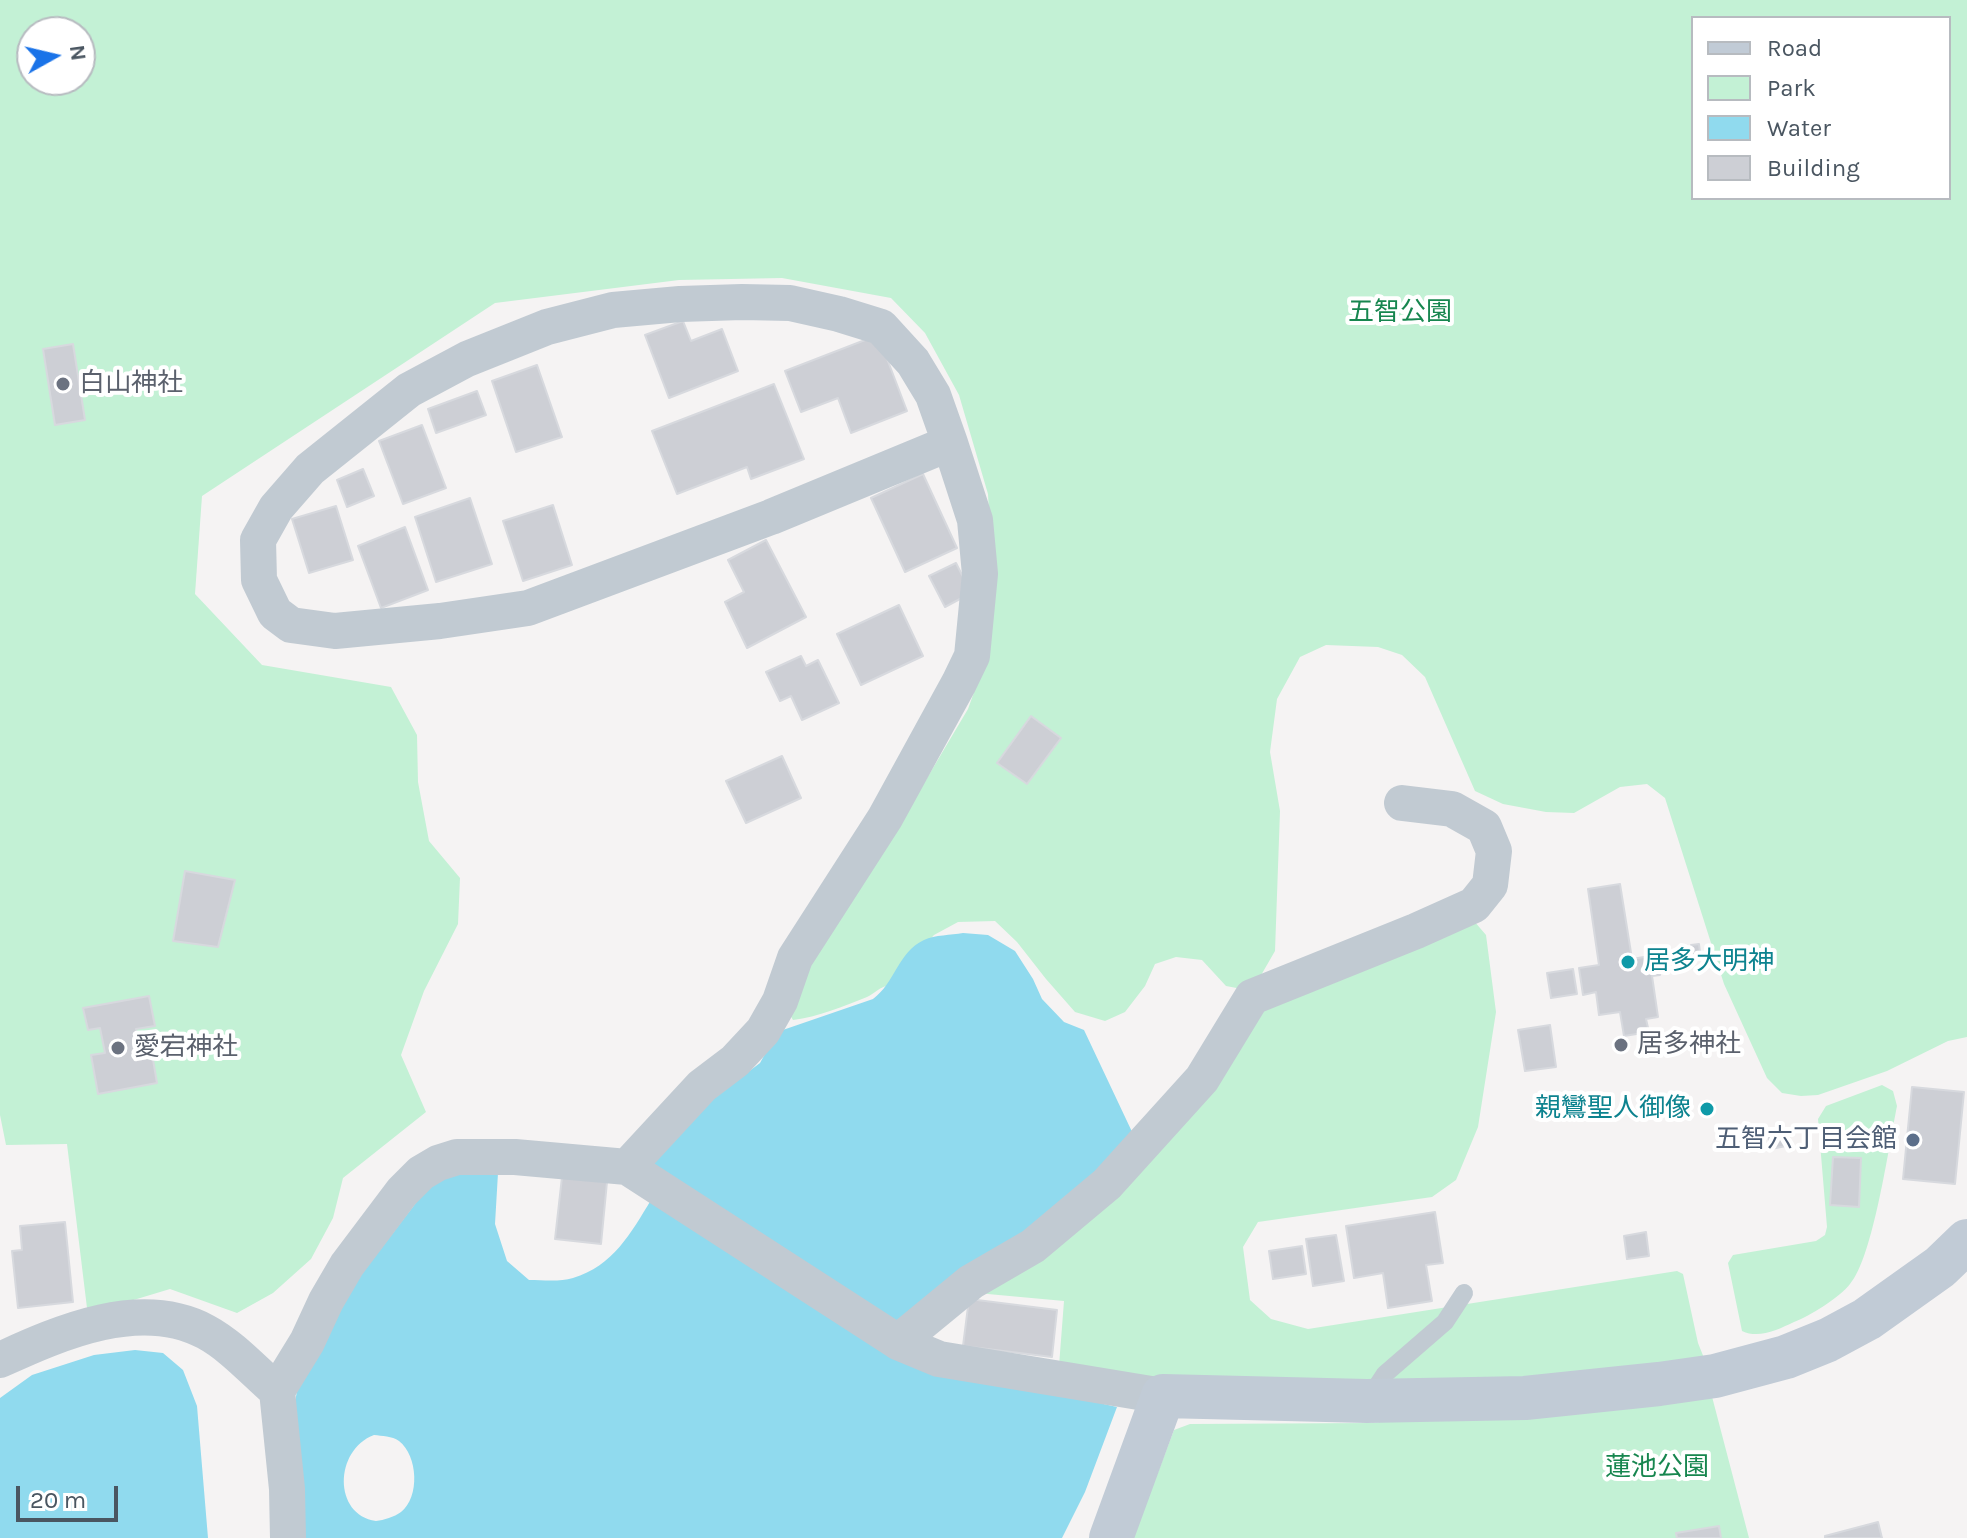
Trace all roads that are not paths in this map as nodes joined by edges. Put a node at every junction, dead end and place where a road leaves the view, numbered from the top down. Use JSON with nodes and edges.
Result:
{"nodes":[{"id":1,"x":950,"y":443,"type":"junction"},
{"id":2,"x":1402,"y":803,"type":"dead end"},
{"id":3,"x":627,"y":1167,"type":"junction"},
{"id":4,"x":1967,"y":1241,"type":"edge"},
{"id":5,"x":1464,"y":1293,"type":"dead end"},
{"id":6,"x":898,"y":1342,"type":"junction"},
{"id":7,"x":0,"y":1360,"type":"edge"},
{"id":8,"x":277,"y":1391,"type":"junction"},
{"id":9,"x":1163,"y":1396,"type":"junction"},
{"id":10,"x":1367,"y":1401,"type":"junction"},
{"id":11,"x":288,"y":1538,"type":"edge"},
{"id":12,"x":1111,"y":1538,"type":"edge"}],
"edges":[{"from":1,"to":1,"type":"street"},
{"from":1,"to":3,"type":"street"},
{"from":2,"to":6,"type":"street"},
{"from":3,"to":6,"type":"street"},
{"from":3,"to":8,"type":"street"},
{"from":4,"to":10,"type":"street"},
{"from":5,"to":10,"type":"lane"},
{"from":6,"to":9,"type":"street"},
{"from":7,"to":8,"type":"street"},
{"from":8,"to":11,"type":"street"},
{"from":9,"to":10,"type":"street"},
{"from":9,"to":12,"type":"street"}]}
